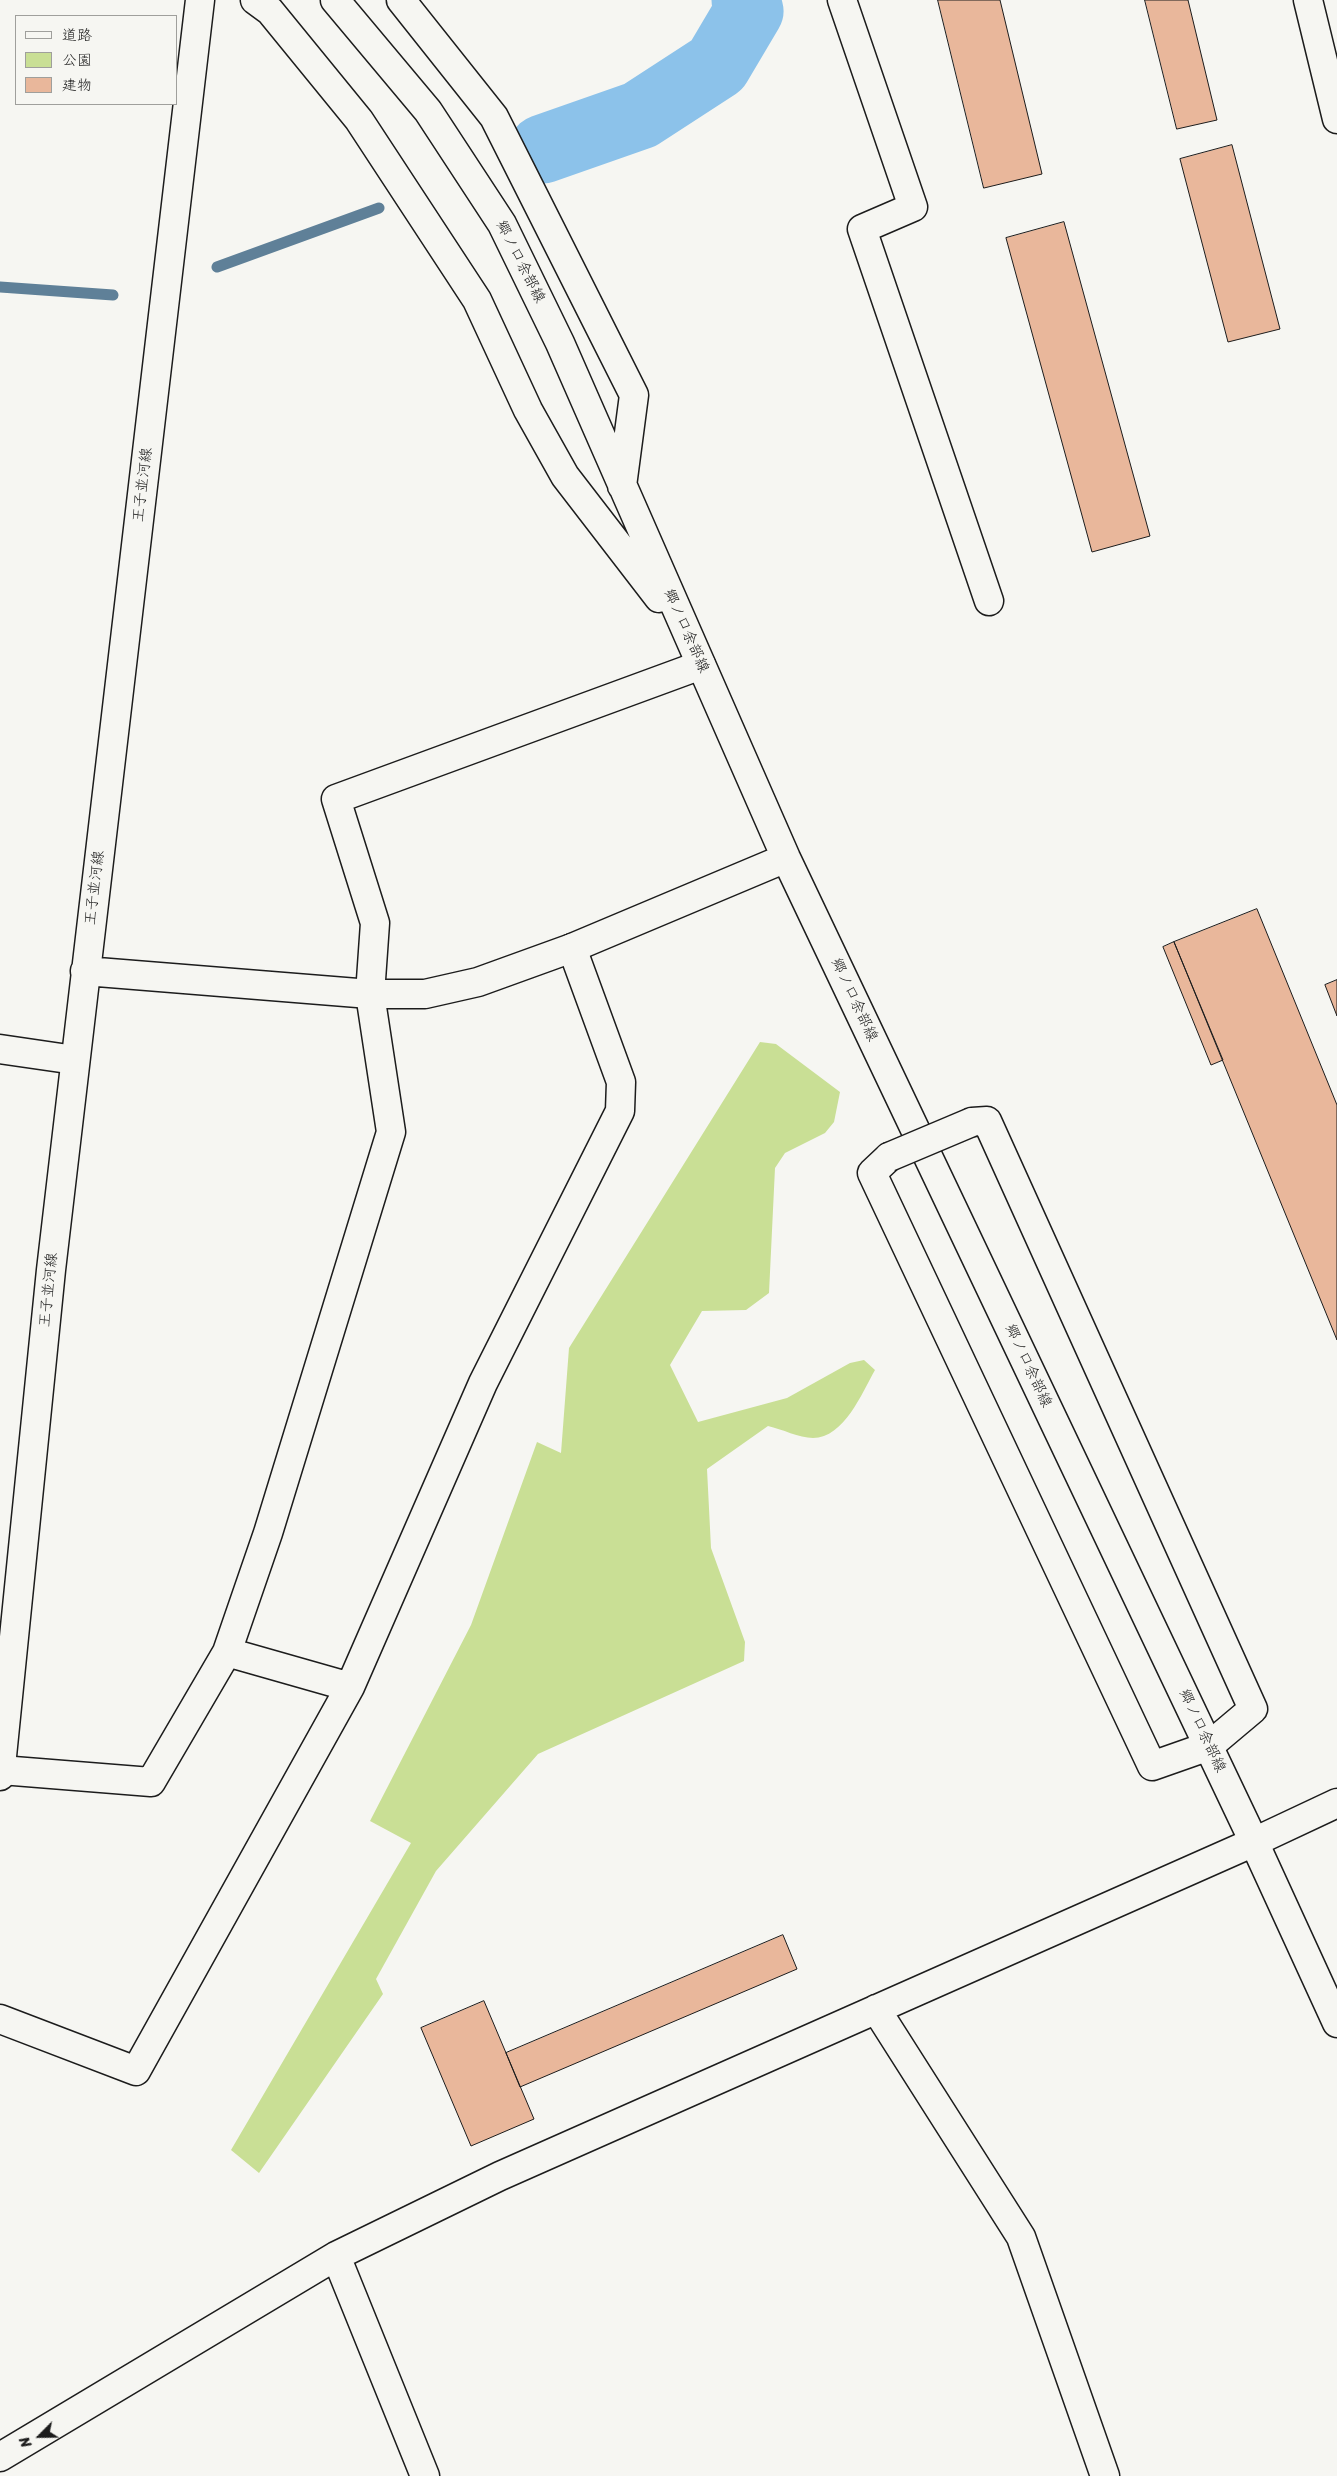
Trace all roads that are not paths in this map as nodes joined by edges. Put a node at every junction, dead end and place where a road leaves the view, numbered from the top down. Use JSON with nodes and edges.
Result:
{"nodes":[{"id":1,"x":200,"y":0,"type":"edge"},
{"id":2,"x":255,"y":0,"type":"edge"},
{"id":3,"x":335,"y":0,"type":"edge"},
{"id":4,"x":400,"y":0,"type":"edge"},
{"id":5,"x":842,"y":0,"type":"edge"},
{"id":6,"x":1308,"y":0,"type":"edge"},
{"id":7,"x":1337,"y":119,"type":"edge"},
{"id":8,"x":622,"y":488,"type":"junction"},
{"id":9,"x":989,"y":601,"type":"dead end"},
{"id":10,"x":686,"y":633,"type":"junction"},
{"id":11,"x":701,"y":666,"type":"junction"},
{"id":12,"x":786,"y":858,"type":"junction"},
{"id":13,"x":572,"y":948,"type":"junction"},
{"id":14,"x":85,"y":971,"type":"junction"},
{"id":15,"x":370,"y":994,"type":"junction"},
{"id":16,"x":0,"y":1049,"type":"edge"},
{"id":17,"x":75,"y":1060,"type":"junction"},
{"id":18,"x":227,"y":1652,"type":"junction"},
{"id":19,"x":350,"y":1687,"type":"junction"},
{"id":20,"x":1209,"y":1746,"type":"junction"},
{"id":21,"x":0,"y":1773,"type":"edge"},
{"id":22,"x":1337,"y":1803,"type":"edge"},
{"id":23,"x":1254,"y":1842,"type":"junction"},
{"id":24,"x":876,"y":2009,"type":"junction"},
{"id":25,"x":0,"y":2019,"type":"edge"},
{"id":26,"x":1337,"y":2023,"type":"edge"},
{"id":27,"x":336,"y":2256,"type":"junction"},
{"id":28,"x":0,"y":2457,"type":"edge"},
{"id":29,"x":425,"y":2476,"type":"edge"},
{"id":30,"x":1105,"y":2476,"type":"edge"}],
"edges":[{"from":1,"to":14,"type":"street","name":"王子並河線"},
{"from":2,"to":10,"type":"street"},
{"from":3,"to":8,"type":"street","name":"郷ノ口余部線"},
{"from":4,"to":8,"type":"street"},
{"from":5,"to":9,"type":"street"},
{"from":6,"to":7,"type":"street"},
{"from":8,"to":10,"type":"street","name":"郷ノ口余部線"},
{"from":10,"to":11,"type":"street","name":"郷ノ口余部線"},
{"from":11,"to":12,"type":"street","name":"郷ノ口余部線"},
{"from":11,"to":15,"type":"street"},
{"from":12,"to":13,"type":"street"},
{"from":12,"to":20,"type":"street","name":"郷ノ口余部線"},
{"from":13,"to":15,"type":"street"},
{"from":13,"to":19,"type":"street"},
{"from":14,"to":15,"type":"street"},
{"from":14,"to":17,"type":"street","name":"王子並河線"},
{"from":15,"to":18,"type":"street"},
{"from":16,"to":17,"type":"street"},
{"from":17,"to":21,"type":"street","name":"王子並河線"},
{"from":18,"to":19,"type":"street"},
{"from":18,"to":21,"type":"street"},
{"from":19,"to":25,"type":"street"},
{"from":20,"to":20,"type":"street","bridge":true},
{"from":20,"to":23,"type":"street","name":"郷ノ口余部線"},
{"from":22,"to":23,"type":"street"},
{"from":23,"to":24,"type":"street"},
{"from":23,"to":26,"type":"street","name":"郷ノ口余部線"},
{"from":24,"to":27,"type":"street"},
{"from":24,"to":30,"type":"street"},
{"from":27,"to":28,"type":"street"},
{"from":27,"to":29,"type":"street"}]}
